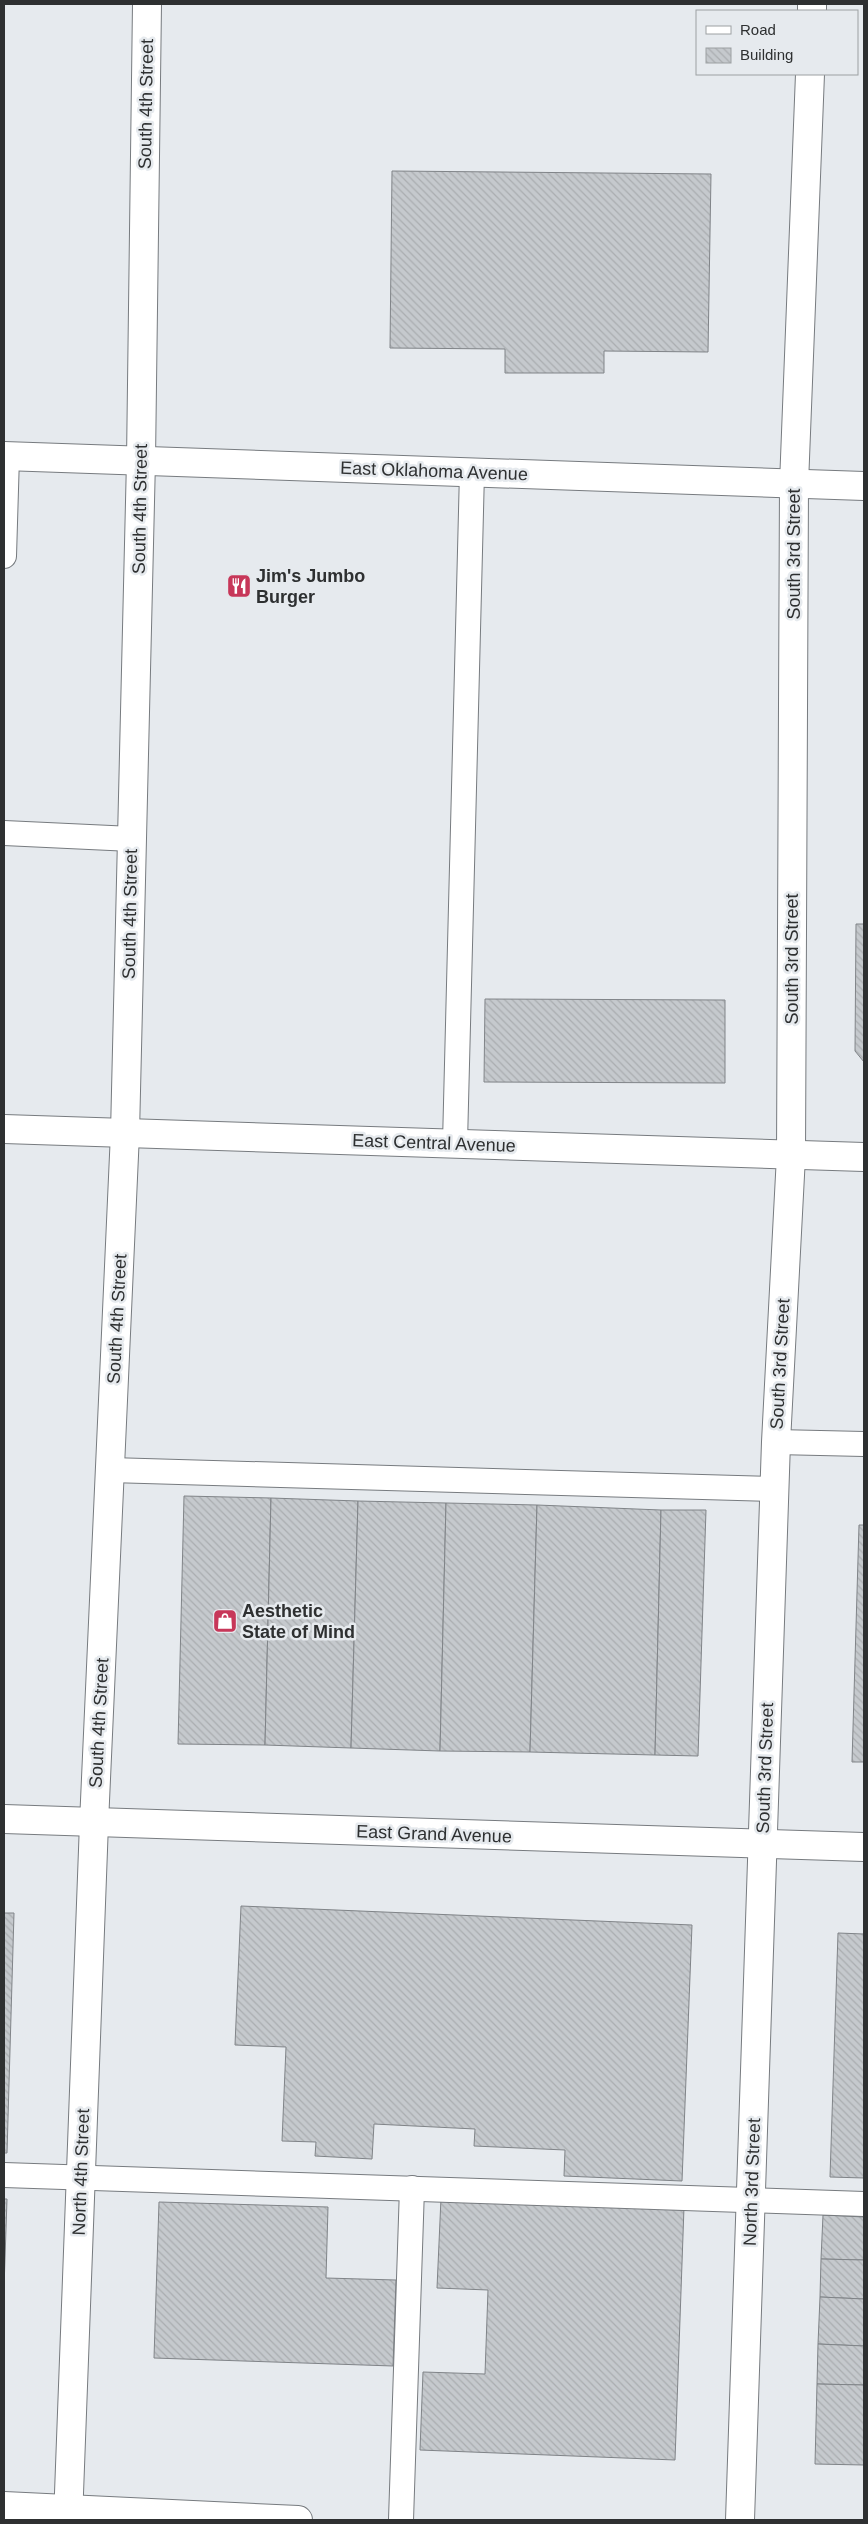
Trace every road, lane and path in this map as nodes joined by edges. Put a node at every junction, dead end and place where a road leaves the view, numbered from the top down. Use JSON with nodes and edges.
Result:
{"nodes":[{"id":1,"x":147,"y":4,"type":"edge"},
{"id":2,"x":810,"y":75,"type":"edge"},
{"id":3,"x":5,"y":456,"type":"edge"},
{"id":4,"x":141,"y":460,"type":"junction"},
{"id":5,"x":472,"y":472,"type":"junction"},
{"id":6,"x":794,"y":484,"type":"junction"},
{"id":7,"x":864,"y":486,"type":"edge"},
{"id":8,"x":4,"y":556,"type":"edge"},
{"id":9,"x":4,"y":833,"type":"edge"},
{"id":10,"x":132,"y":839,"type":"junction"},
{"id":11,"x":4,"y":1129,"type":"edge"},
{"id":12,"x":125,"y":1133,"type":"junction"},
{"id":13,"x":455,"y":1144,"type":"junction"},
{"id":14,"x":792,"y":1156,"type":"junction"},
{"id":15,"x":864,"y":1157,"type":"edge"},
{"id":16,"x":776,"y":1442,"type":"junction"},
{"id":17,"x":864,"y":1444,"type":"edge"},
{"id":18,"x":110,"y":1470,"type":"junction"},
{"id":19,"x":774,"y":1488,"type":"junction"},
{"id":20,"x":4,"y":1819,"type":"edge"},
{"id":21,"x":94,"y":1823,"type":"junction"},
{"id":22,"x":762,"y":1844,"type":"junction"},
{"id":23,"x":864,"y":1847,"type":"edge"},
{"id":24,"x":4,"y":2175,"type":"edge"},
{"id":25,"x":81,"y":2178,"type":"junction"},
{"id":26,"x":412,"y":2188,"type":"junction"},
{"id":27,"x":752,"y":2201,"type":"junction"},
{"id":28,"x":864,"y":2204,"type":"edge"},
{"id":29,"x":4,"y":2506,"type":"edge"},
{"id":30,"x":68,"y":2514,"type":"edge"},
{"id":31,"x":298,"y":2520,"type":"edge"},
{"id":32,"x":401,"y":2520,"type":"edge"},
{"id":33,"x":740,"y":2520,"type":"edge"}],
"edges":[{"from":1,"to":4,"type":"street","name":"South 4th Street"},
{"from":2,"to":6,"type":"street","name":"South 3rd Street"},
{"from":3,"to":4,"type":"street","name":"East Oklahoma Avenue"},
{"from":3,"to":8,"type":"lane"},
{"from":4,"to":5,"type":"street","name":"East Oklahoma Avenue"},
{"from":4,"to":10,"type":"street","name":"South 4th Street"},
{"from":5,"to":6,"type":"street","name":"East Oklahoma Avenue"},
{"from":5,"to":13,"type":"lane"},
{"from":6,"to":7,"type":"street","name":"East Oklahoma Avenue"},
{"from":6,"to":14,"type":"street","name":"South 3rd Street"},
{"from":9,"to":10,"type":"lane"},
{"from":10,"to":12,"type":"street","name":"South 4th Street"},
{"from":11,"to":12,"type":"street","name":"East Central Avenue"},
{"from":12,"to":13,"type":"street","name":"East Central Avenue"},
{"from":12,"to":18,"type":"street","name":"South 4th Street"},
{"from":13,"to":14,"type":"street","name":"East Central Avenue"},
{"from":14,"to":15,"type":"street","name":"East Central Avenue"},
{"from":14,"to":16,"type":"street","name":"South 3rd Street"},
{"from":16,"to":17,"type":"lane"},
{"from":16,"to":19,"type":"street","name":"South 3rd Street"},
{"from":18,"to":19,"type":"lane"},
{"from":18,"to":21,"type":"street","name":"South 4th Street"},
{"from":19,"to":22,"type":"street","name":"South 3rd Street"},
{"from":20,"to":21,"type":"street","name":"East Grand Avenue"},
{"from":21,"to":22,"type":"street","name":"East Grand Avenue"},
{"from":21,"to":25,"type":"street","name":"North 4th Street"},
{"from":22,"to":23,"type":"street","name":"East Grand Avenue"},
{"from":22,"to":27,"type":"street","name":"North 3rd Street"},
{"from":24,"to":25,"type":"lane"},
{"from":25,"to":26,"type":"lane"},
{"from":25,"to":30,"type":"street","name":"North 4th Street"},
{"from":26,"to":27,"type":"lane"},
{"from":26,"to":32,"type":"lane"},
{"from":27,"to":28,"type":"lane"},
{"from":27,"to":33,"type":"street","name":"North 3rd Street"},
{"from":29,"to":30,"type":"street"},
{"from":30,"to":31,"type":"street"}]}
